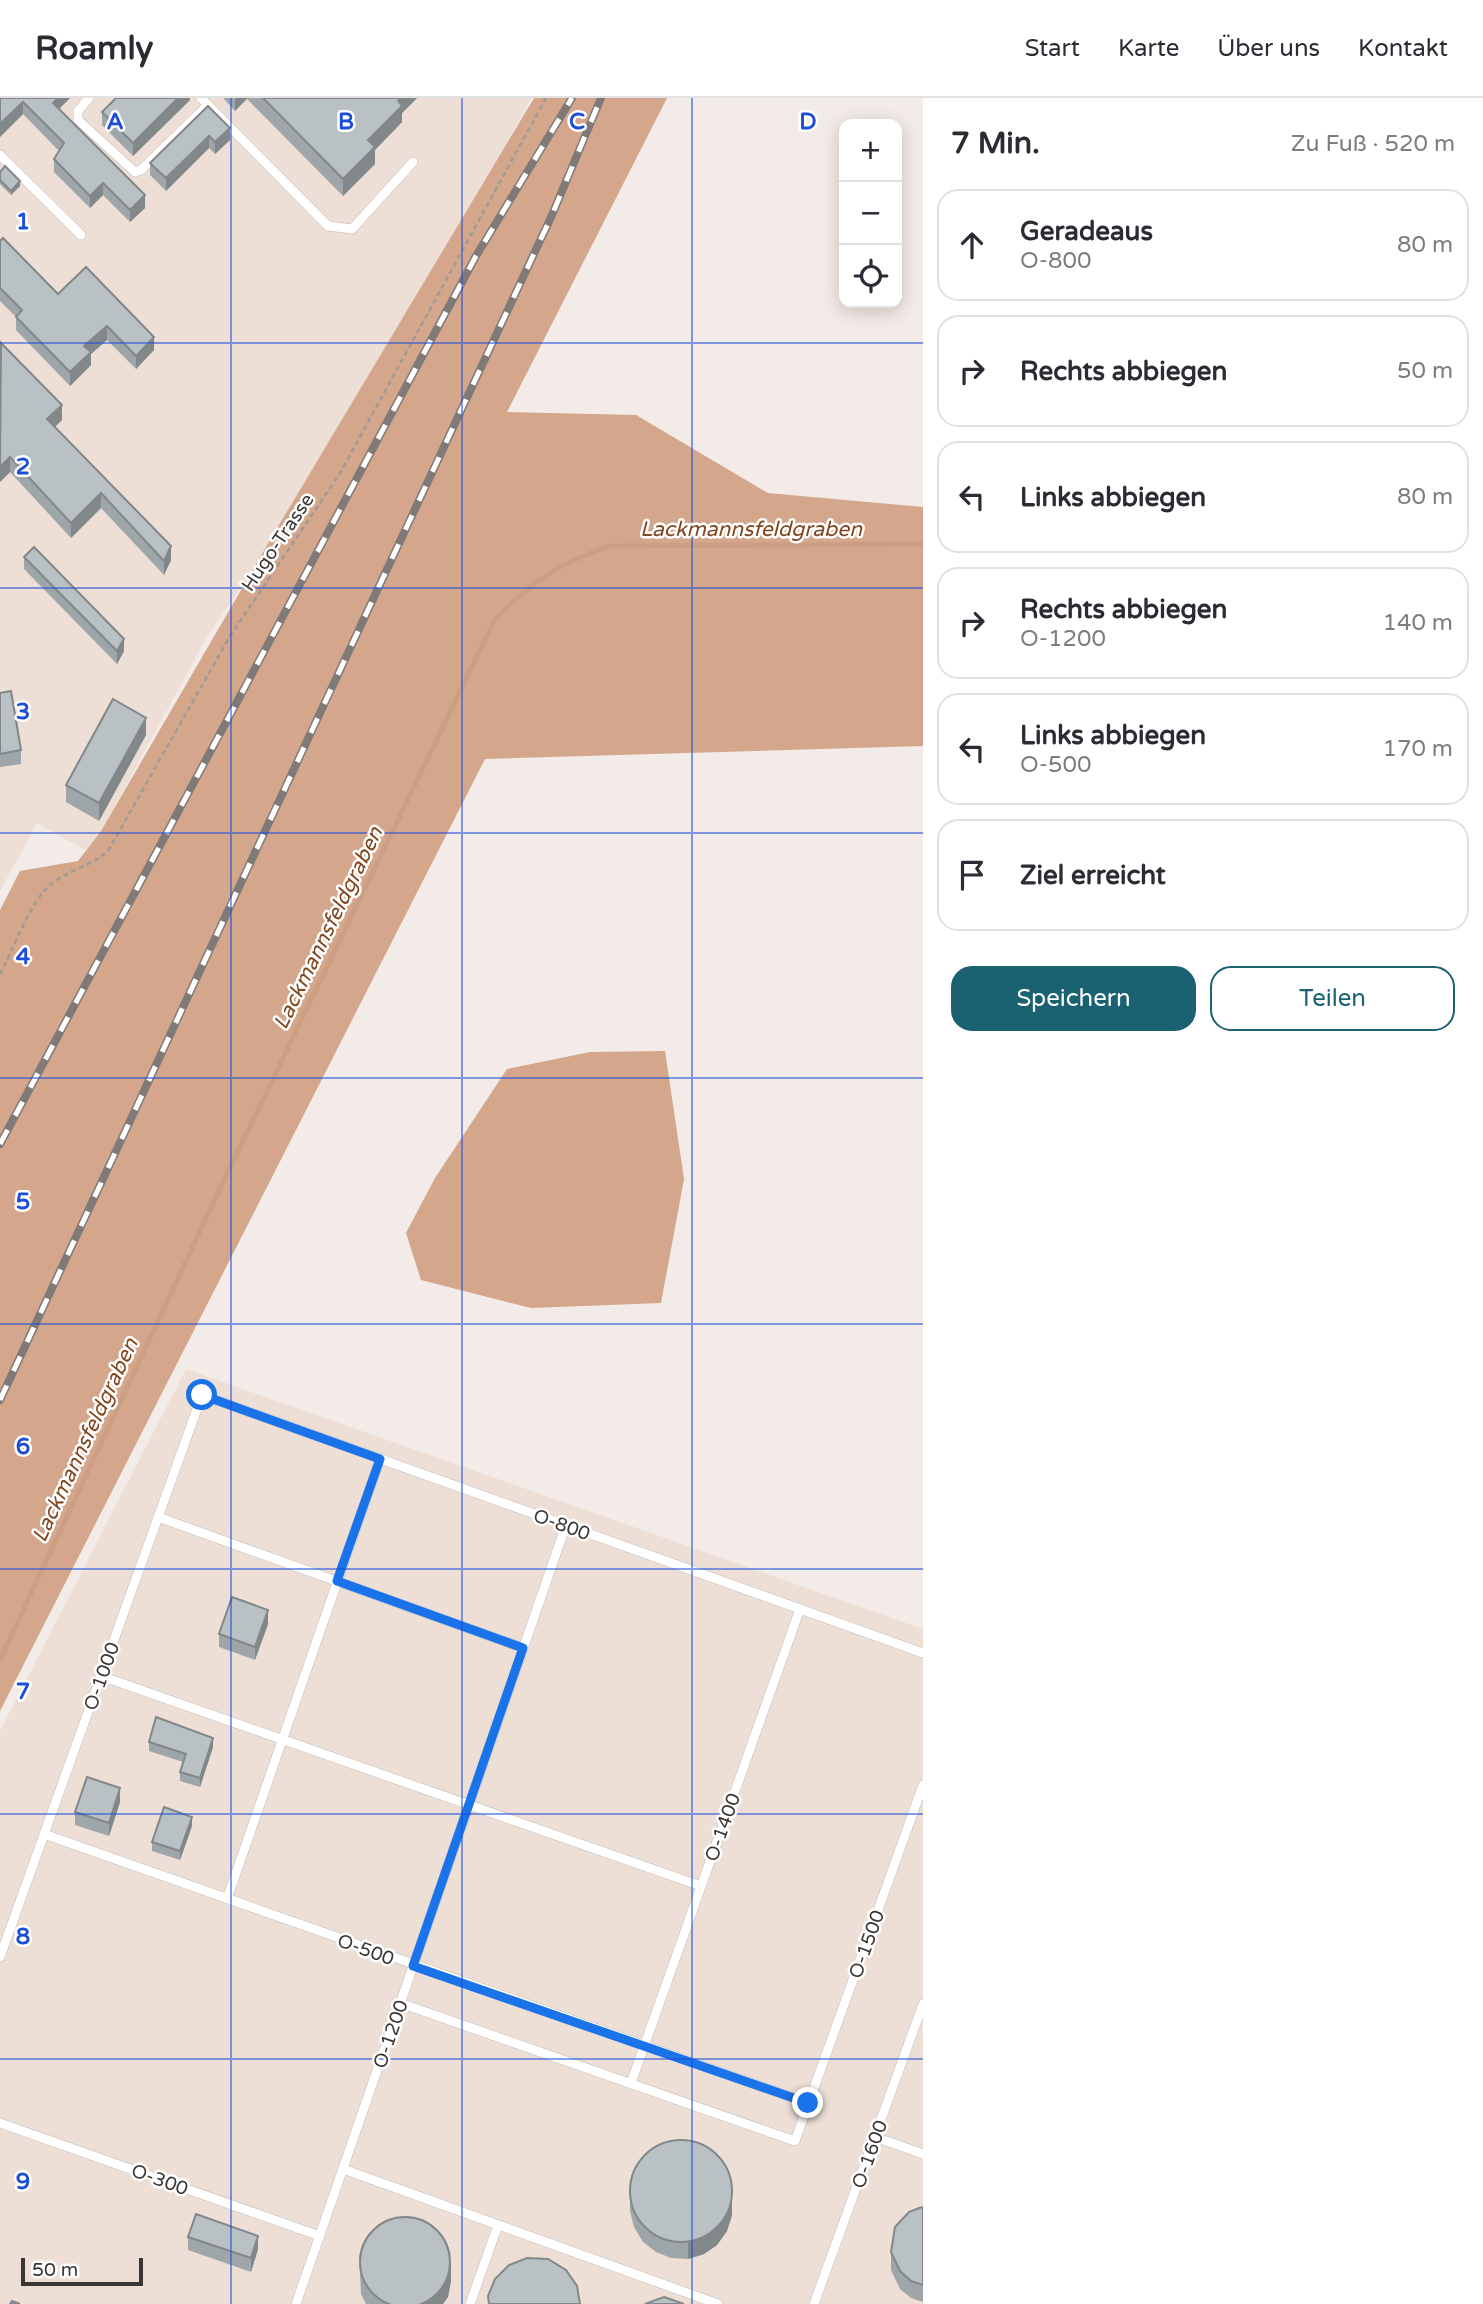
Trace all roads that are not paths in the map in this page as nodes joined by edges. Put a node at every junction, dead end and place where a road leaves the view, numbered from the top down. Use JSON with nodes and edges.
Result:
{"nodes":[{"id":1,"x":89,"y":98,"type":"edge"},
{"id":2,"x":205,"y":102,"type":"edge"},
{"id":3,"x":0,"y":155,"type":"edge"},
{"id":4,"x":413,"y":162,"type":"dead end"},
{"id":5,"x":81,"y":235,"type":"dead end"},
{"id":6,"x":202,"y":1395,"type":"joint"},
{"id":7,"x":380,"y":1459,"type":"junction"},
{"id":8,"x":158,"y":1517,"type":"junction"},
{"id":9,"x":566,"y":1525,"type":"junction"},
{"id":10,"x":337,"y":1581,"type":"junction"},
{"id":11,"x":800,"y":1609,"type":"junction"},
{"id":12,"x":523,"y":1648,"type":"junction"},
{"id":13,"x":923,"y":1653,"type":"edge"},
{"id":14,"x":101,"y":1676,"type":"junction"},
{"id":15,"x":283,"y":1739,"type":"junction"},
{"id":16,"x":923,"y":1786,"type":"edge"},
{"id":17,"x":469,"y":1804,"type":"junction"},
{"id":18,"x":44,"y":1834,"type":"junction"},
{"id":19,"x":701,"y":1886,"type":"junction"},
{"id":20,"x":227,"y":1899,"type":"junction"},
{"id":21,"x":0,"y":1957,"type":"edge"},
{"id":22,"x":413,"y":1966,"type":"junction"},
{"id":23,"x":400,"y":2003,"type":"junction"},
{"id":24,"x":923,"y":2004,"type":"edge"},
{"id":25,"x":643,"y":2046,"type":"junction"},
{"id":26,"x":631,"y":2083,"type":"junction"},
{"id":27,"x":808,"y":2103,"type":"junction"},
{"id":28,"x":0,"y":2123,"type":"edge"},
{"id":29,"x":875,"y":2137,"type":"junction"},
{"id":30,"x":923,"y":2154,"type":"edge"},
{"id":31,"x":343,"y":2169,"type":"junction"},
{"id":32,"x":498,"y":2225,"type":"junction"},
{"id":33,"x":320,"y":2236,"type":"junction"},
{"id":34,"x":296,"y":2304,"type":"edge"},
{"id":35,"x":470,"y":2304,"type":"edge"},
{"id":36,"x":718,"y":2304,"type":"edge"},
{"id":37,"x":814,"y":2304,"type":"edge"}],
"edges":[{"from":1,"to":2,"type":"lane"},
{"from":2,"to":4,"type":"lane"},
{"from":3,"to":5,"type":"lane"},
{"from":6,"to":7,"type":"lane","name":"O-800"},
{"from":6,"to":8,"type":"lane","name":"O-1000"},
{"from":7,"to":9,"type":"lane","name":"O-800"},
{"from":7,"to":10,"type":"lane"},
{"from":8,"to":10,"type":"lane"},
{"from":8,"to":14,"type":"lane","name":"O-1000"},
{"from":9,"to":11,"type":"lane","name":"O-800"},
{"from":9,"to":12,"type":"lane","name":"O-1200"},
{"from":10,"to":12,"type":"lane"},
{"from":10,"to":15,"type":"lane"},
{"from":11,"to":13,"type":"lane","name":"O-800"},
{"from":11,"to":19,"type":"lane","name":"O-1400"},
{"from":12,"to":17,"type":"lane","name":"O-1200"},
{"from":14,"to":15,"type":"lane"},
{"from":14,"to":18,"type":"lane","name":"O-1000"},
{"from":15,"to":17,"type":"lane"},
{"from":15,"to":20,"type":"lane"},
{"from":16,"to":27,"type":"lane","name":"O-1500"},
{"from":17,"to":19,"type":"lane"},
{"from":17,"to":22,"type":"lane","name":"O-1200"},
{"from":18,"to":20,"type":"lane","name":"O-500"},
{"from":18,"to":21,"type":"lane","name":"O-1000"},
{"from":19,"to":25,"type":"lane","name":"O-1400"},
{"from":20,"to":22,"type":"lane","name":"O-500"},
{"from":22,"to":23,"type":"lane","name":"O-1200"},
{"from":22,"to":25,"type":"lane","name":"O-500"},
{"from":23,"to":26,"type":"lane"},
{"from":23,"to":31,"type":"lane","name":"O-1200"},
{"from":24,"to":29,"type":"lane","name":"O-1600"},
{"from":25,"to":26,"type":"lane","name":"O-1400"},
{"from":25,"to":27,"type":"lane","name":"O-500"},
{"from":26,"to":27,"type":"lane","name":"O-1500"},
{"from":28,"to":33,"type":"lane","name":"O-300"},
{"from":29,"to":30,"type":"lane"},
{"from":29,"to":37,"type":"lane","name":"O-1600"},
{"from":31,"to":32,"type":"lane"},
{"from":31,"to":33,"type":"lane","name":"O-1200"},
{"from":32,"to":35,"type":"lane"},
{"from":32,"to":36,"type":"lane"},
{"from":33,"to":34,"type":"lane","name":"O-1200"}]}
